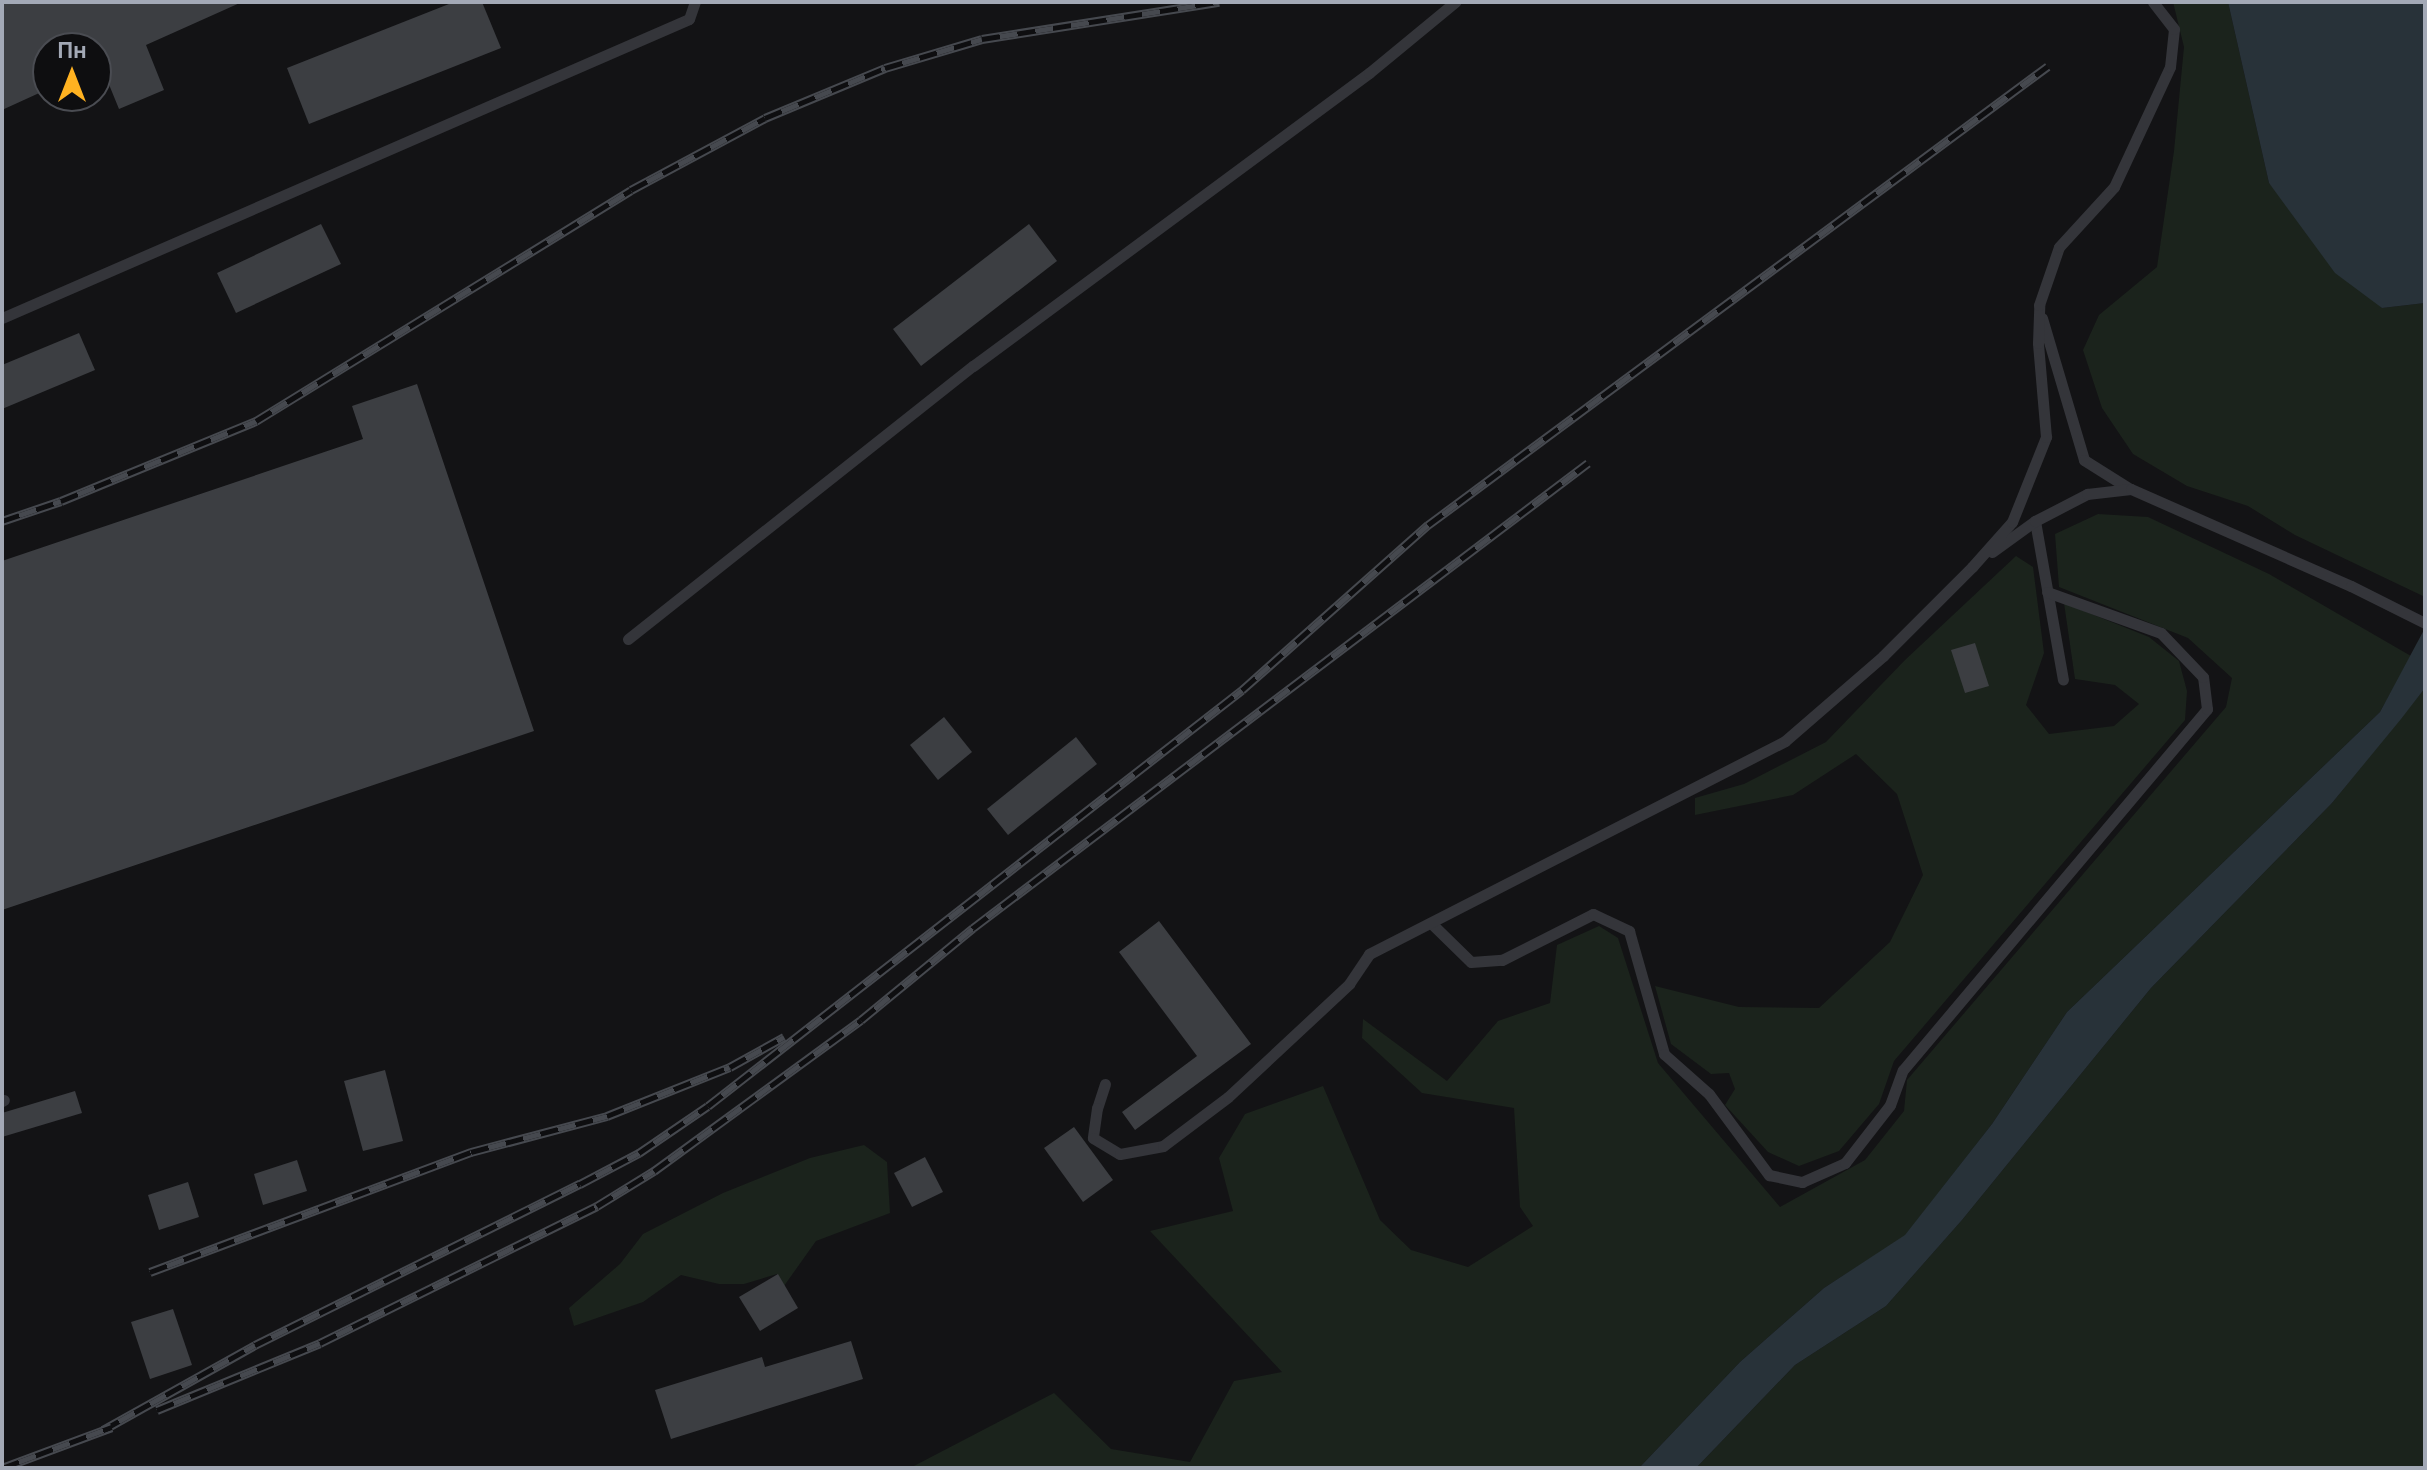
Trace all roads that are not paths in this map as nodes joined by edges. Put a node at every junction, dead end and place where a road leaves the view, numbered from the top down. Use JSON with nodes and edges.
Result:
{"nodes":[{"id":1,"x":695,"y":2,"type":"edge"},
{"id":2,"x":1455,"y":2,"type":"edge"},
{"id":3,"x":2153,"y":2,"type":"edge"},
{"id":4,"x":2039,"y":305,"type":"junction"},
{"id":5,"x":2,"y":318,"type":"edge"},
{"id":6,"x":2131,"y":489,"type":"junction"},
{"id":7,"x":2035,"y":521,"type":"junction"},
{"id":8,"x":1972,"y":567,"type":"junction"},
{"id":9,"x":2047,"y":592,"type":"junction"},
{"id":10,"x":2425,"y":623,"type":"edge"},
{"id":11,"x":628,"y":639,"type":"dead end"},
{"id":12,"x":2063,"y":680,"type":"dead end"},
{"id":13,"x":1432,"y":924,"type":"junction"},
{"id":14,"x":1105,"y":1084,"type":"dead end"}],
"edges":[{"from":1,"to":5,"type":"lane"},
{"from":2,"to":11,"type":"lane"},
{"from":3,"to":4,"type":"lane"},
{"from":4,"to":6,"type":"lane"},
{"from":4,"to":8,"type":"lane"},
{"from":6,"to":7,"type":"lane"},
{"from":6,"to":10,"type":"lane"},
{"from":7,"to":8,"type":"lane"},
{"from":7,"to":9,"type":"lane"},
{"from":8,"to":13,"type":"lane"},
{"from":9,"to":12,"type":"lane"},
{"from":9,"to":13,"type":"lane"},
{"from":13,"to":14,"type":"lane"}]}
